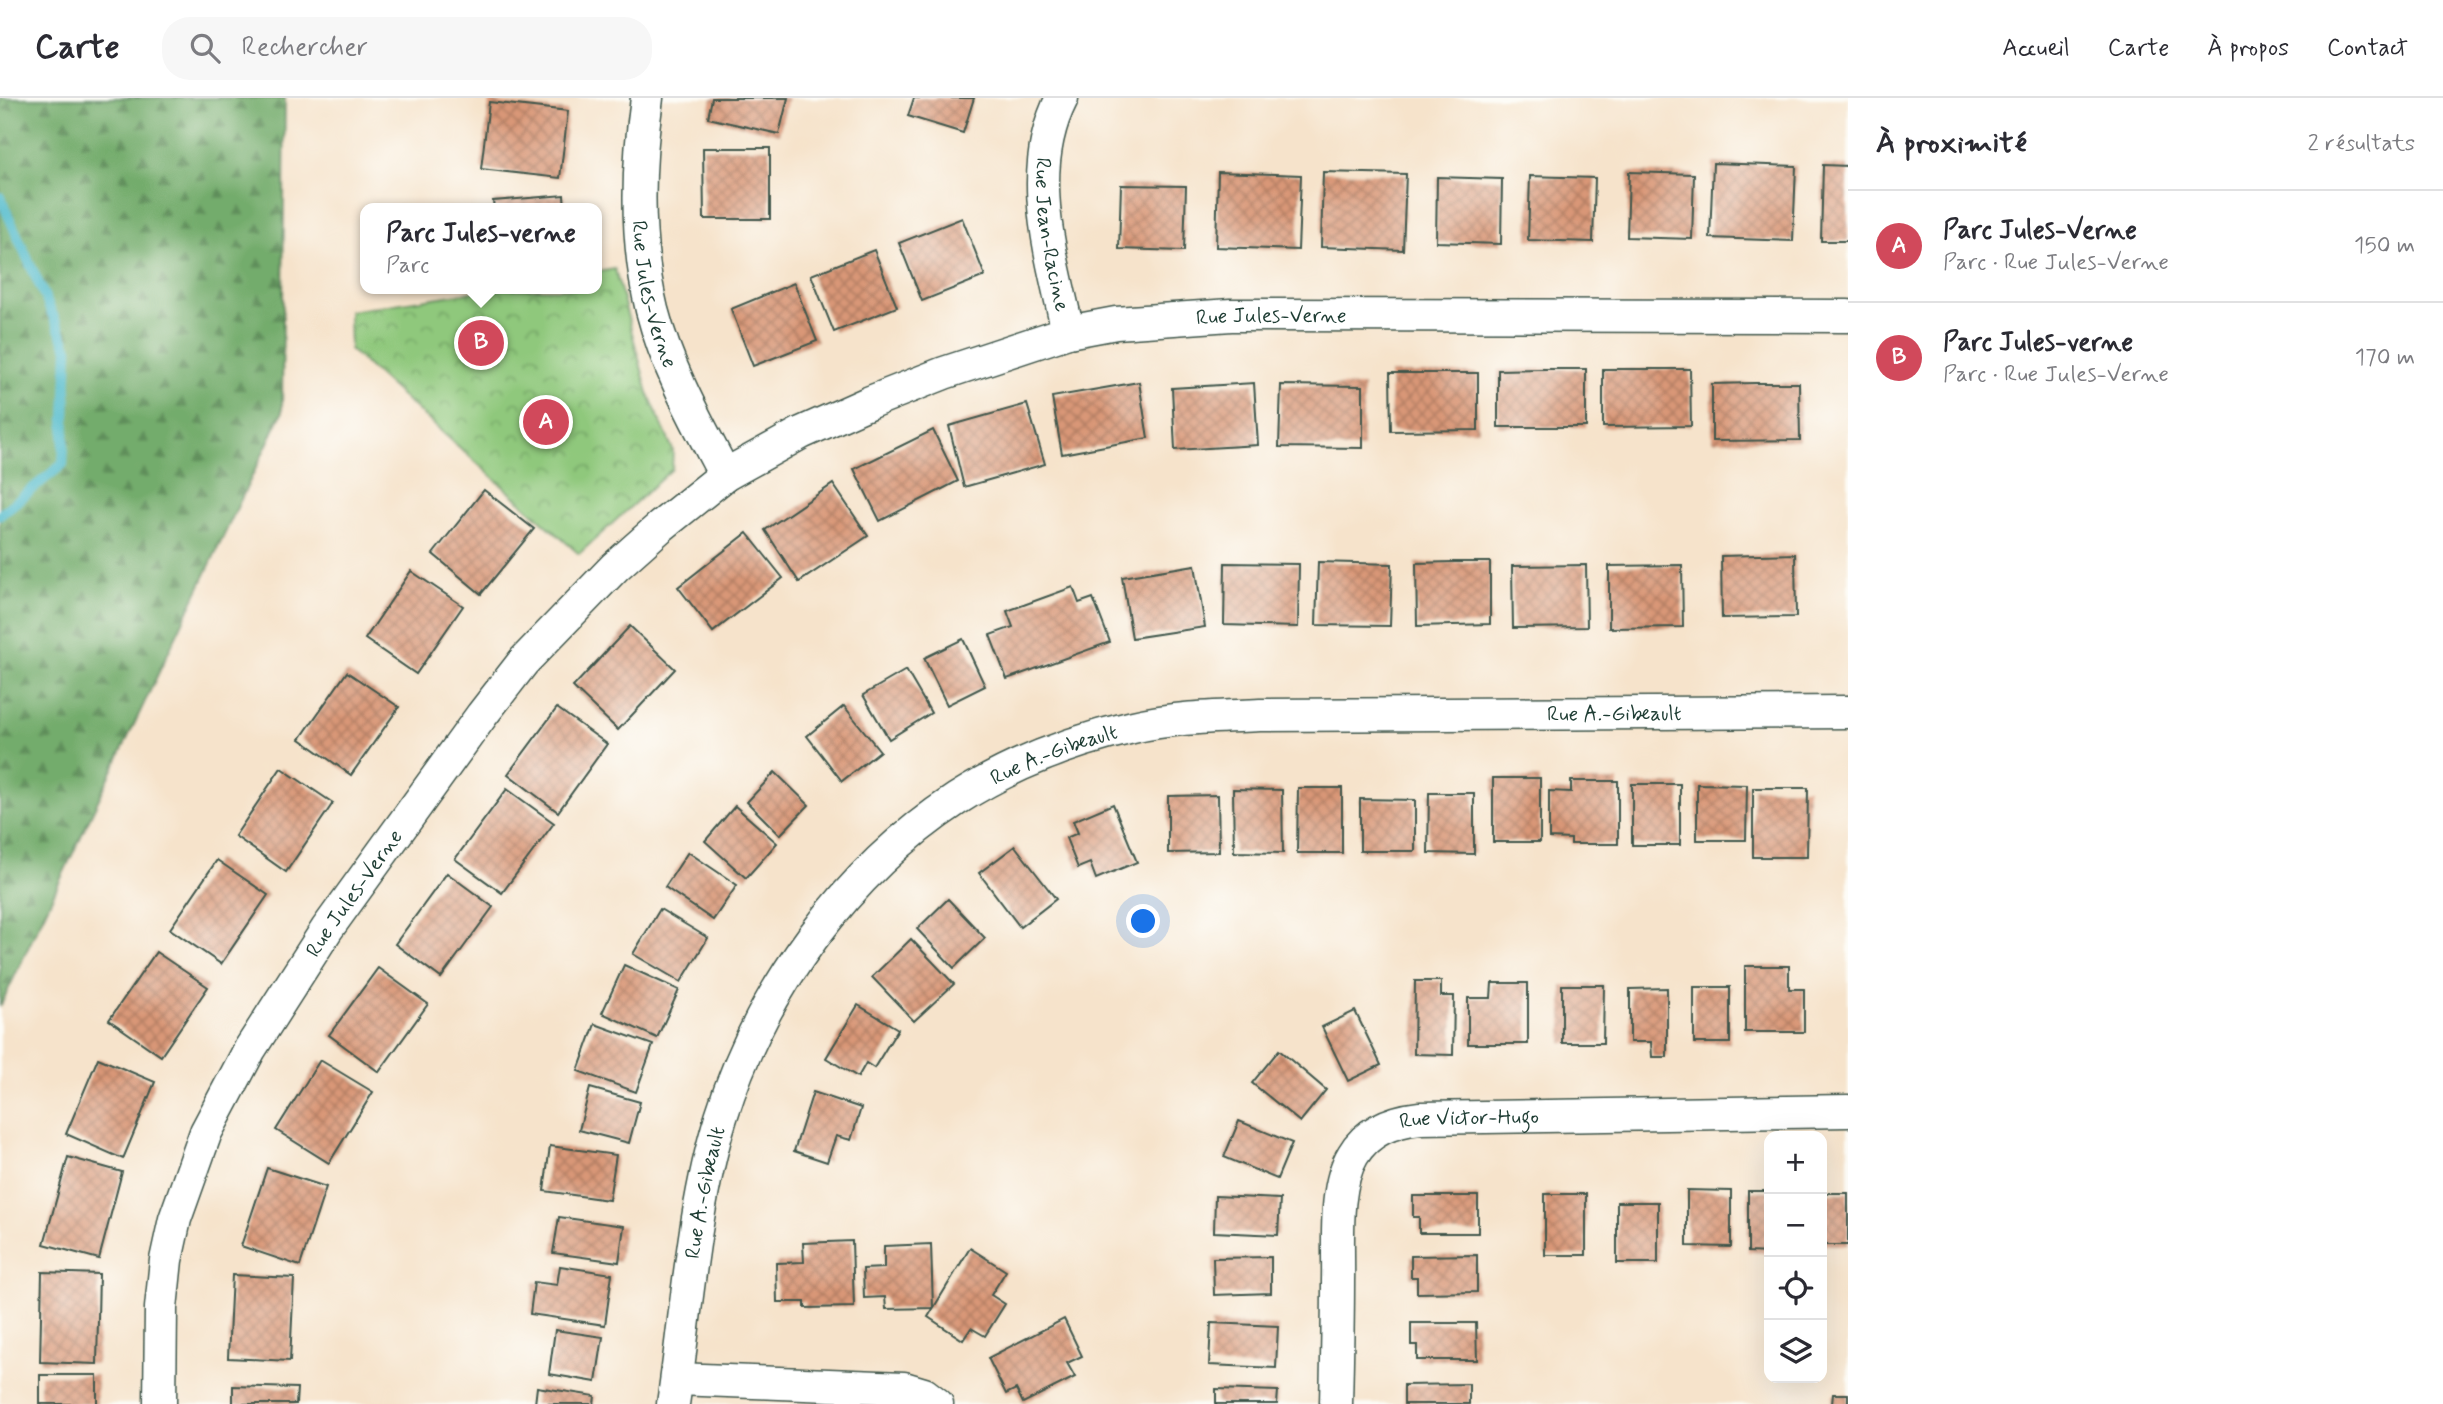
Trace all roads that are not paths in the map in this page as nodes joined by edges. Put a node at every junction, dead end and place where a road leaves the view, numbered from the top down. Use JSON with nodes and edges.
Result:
{"nodes":[{"id":1,"x":647,"y":98,"type":"edge"},
{"id":2,"x":1062,"y":98,"type":"edge"},
{"id":3,"x":1848,"y":316,"type":"edge"},
{"id":4,"x":1068,"y":332,"type":"junction"},
{"id":5,"x":725,"y":475,"type":"junction"},
{"id":6,"x":1848,"y":712,"type":"edge"},
{"id":7,"x":1848,"y":1111,"type":"edge"},
{"id":8,"x":675,"y":1392,"type":"edge"},
{"id":9,"x":160,"y":1404,"type":"edge"},
{"id":10,"x":937,"y":1404,"type":"edge"},
{"id":11,"x":1336,"y":1404,"type":"edge"}],
"edges":[{"from":1,"to":5,"type":"street","name":"Rue Jules-Verne"},
{"from":2,"to":4,"type":"street","name":"Rue Jean-Racine"},
{"from":3,"to":4,"type":"street","name":"Rue Jules-Verne"},
{"from":4,"to":5,"type":"street","name":"Rue Jules-Verne"},
{"from":5,"to":9,"type":"street","name":"Rue Jules-Verne"},
{"from":6,"to":8,"type":"street","name":"Rue A.-Gibeault"},
{"from":7,"to":11,"type":"street","name":"Rue Victor-Hugo"},
{"from":8,"to":10,"type":"street"}]}
